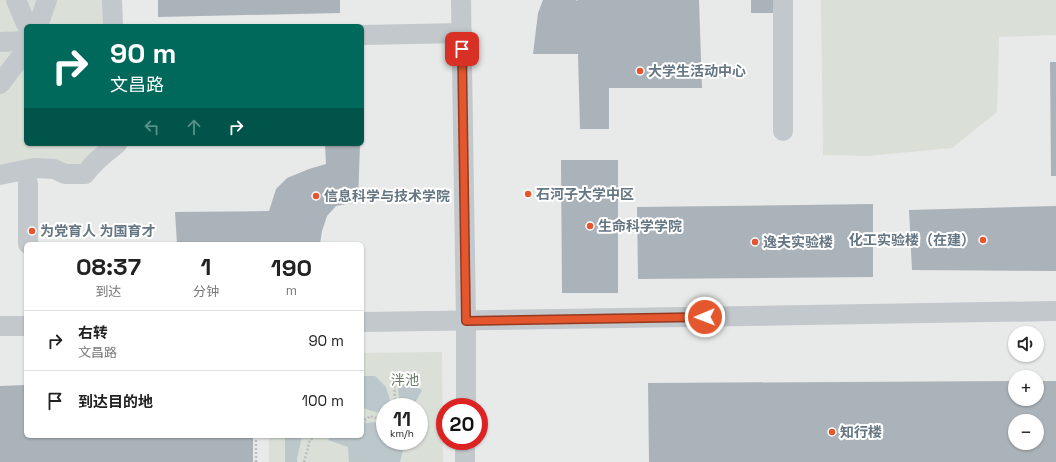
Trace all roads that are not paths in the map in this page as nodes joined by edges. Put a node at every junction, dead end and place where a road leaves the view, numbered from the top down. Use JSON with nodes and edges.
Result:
{"nodes":[{"id":1,"x":16,"y":0,"type":"edge"},
{"id":2,"x":47,"y":0,"type":"edge"},
{"id":3,"x":112,"y":0,"type":"edge"},
{"id":4,"x":462,"y":0,"type":"edge"},
{"id":5,"x":783,"y":0,"type":"edge"},
{"id":6,"x":26,"y":24,"type":"edge"},
{"id":7,"x":39,"y":24,"type":"edge"},
{"id":8,"x":113,"y":24,"type":"edge"},
{"id":9,"x":462,"y":33,"type":"junction"},
{"id":10,"x":364,"y":35,"type":"edge"},
{"id":11,"x":24,"y":41,"type":"edge"},
{"id":12,"x":0,"y":42,"type":"edge"},
{"id":13,"x":24,"y":53,"type":"edge"},
{"id":14,"x":0,"y":84,"type":"edge"},
{"id":15,"x":783,"y":131,"type":"dead end"},
{"id":16,"x":114,"y":146,"type":"edge"},
{"id":17,"x":0,"y":175,"type":"edge"},
{"id":18,"x":28,"y":183,"type":"dead end"},
{"id":19,"x":28,"y":242,"type":"edge"},
{"id":20,"x":1056,"y":311,"type":"edge"},
{"id":21,"x":466,"y":321,"type":"junction"},
{"id":22,"x":364,"y":322,"type":"edge"},
{"id":23,"x":0,"y":326,"type":"edge"},
{"id":24,"x":24,"y":326,"type":"edge"},
{"id":25,"x":466,"y":398,"type":"edge"},
{"id":26,"x":465,"y":450,"type":"edge"},
{"id":27,"x":465,"y":462,"type":"edge"}],
"edges":[{"from":1,"to":6,"type":"street"},
{"from":2,"to":7,"type":"street"},
{"from":3,"to":8,"type":"street"},
{"from":4,"to":9,"type":"street"},
{"from":5,"to":15,"type":"street"},
{"from":9,"to":10,"type":"street"},
{"from":9,"to":21,"type":"street"},
{"from":11,"to":12,"type":"street"},
{"from":13,"to":14,"type":"street"},
{"from":16,"to":17,"type":"street"},
{"from":18,"to":19,"type":"street"},
{"from":20,"to":21,"type":"street"},
{"from":21,"to":22,"type":"street"},
{"from":21,"to":25,"type":"street"},
{"from":23,"to":24,"type":"street"},
{"from":26,"to":27,"type":"street"}]}
